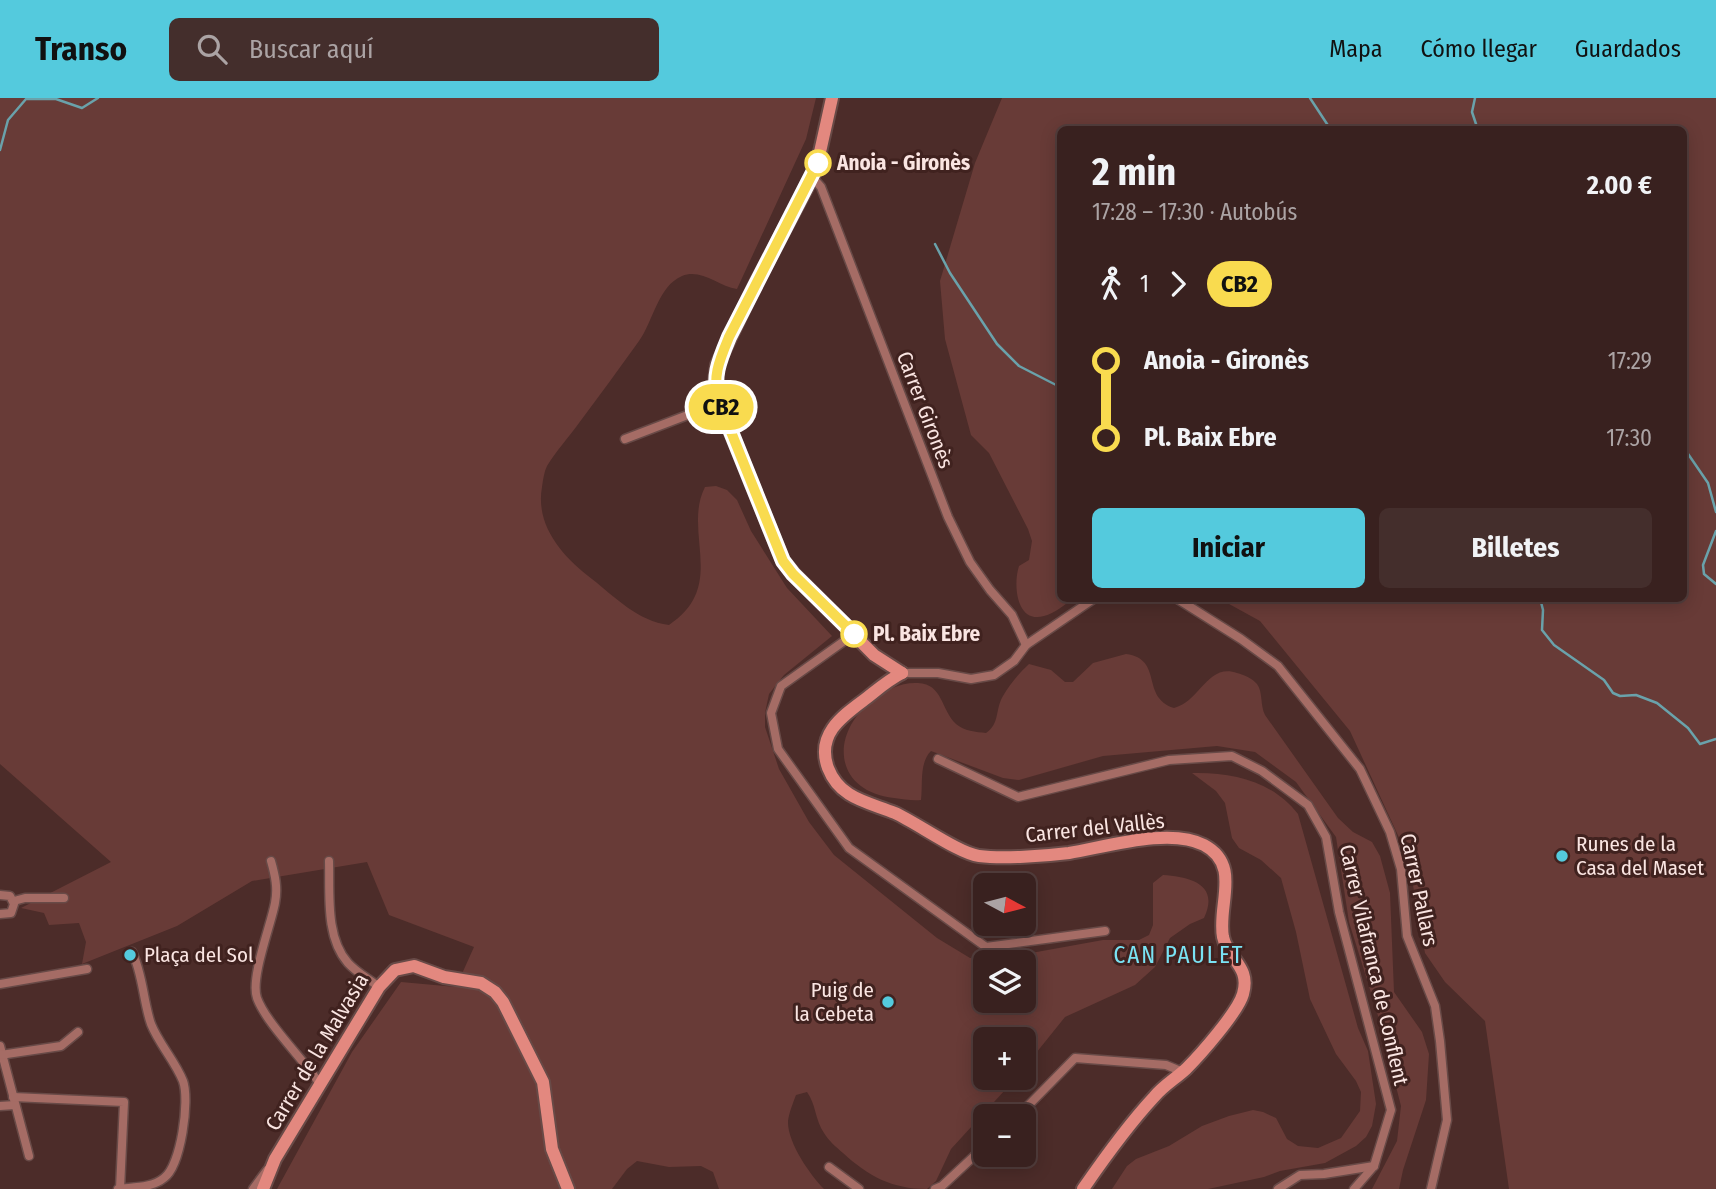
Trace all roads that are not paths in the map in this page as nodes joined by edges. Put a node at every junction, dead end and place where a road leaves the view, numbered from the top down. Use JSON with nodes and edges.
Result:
{"nodes":[{"id":1,"x":832,"y":98,"type":"edge"},
{"id":2,"x":813,"y":177,"type":"junction"},
{"id":3,"x":719,"y":402,"type":"junction"},
{"id":4,"x":625,"y":439,"type":"dead end"},
{"id":5,"x":1089,"y":602,"type":"edge"},
{"id":6,"x":1182,"y":602,"type":"edge"},
{"id":7,"x":854,"y":634,"type":"junction"},
{"id":8,"x":1026,"y":645,"type":"junction"},
{"id":9,"x":874,"y":655,"type":"junction"},
{"id":10,"x":902,"y":673,"type":"junction"},
{"id":11,"x":877,"y":688,"type":"junction"},
{"id":12,"x":938,"y":759,"type":"dead end"},
{"id":13,"x":271,"y":861,"type":"dead end"},
{"id":14,"x":329,"y":861,"type":"dead end"},
{"id":15,"x":0,"y":895,"type":"edge"},
{"id":16,"x":64,"y":898,"type":"dead end"},
{"id":17,"x":14,"y":901,"type":"junction"},
{"id":18,"x":0,"y":915,"type":"edge"},
{"id":19,"x":1105,"y":930,"type":"dead end"},
{"id":20,"x":132,"y":952,"type":"dead end"},
{"id":21,"x":87,"y":969,"type":"dead end"},
{"id":22,"x":0,"y":984,"type":"edge"},
{"id":23,"x":379,"y":987,"type":"junction"},
{"id":24,"x":78,"y":1032,"type":"dead end"},
{"id":25,"x":1,"y":1052,"type":"edge"},
{"id":26,"x":1183,"y":1072,"type":"junction"},
{"id":27,"x":320,"y":1084,"type":"junction"},
{"id":28,"x":14,"y":1101,"type":"junction"},
{"id":29,"x":1029,"y":1104,"type":"edge"},
{"id":30,"x":0,"y":1106,"type":"edge"},
{"id":31,"x":29,"y":1156,"type":"dead end"},
{"id":32,"x":973,"y":1157,"type":"edge"},
{"id":33,"x":275,"y":1159,"type":"junction"},
{"id":34,"x":1374,"y":1166,"type":"junction"},
{"id":35,"x":829,"y":1167,"type":"dead end"},
{"id":36,"x":119,"y":1189,"type":"edge"},
{"id":37,"x":253,"y":1189,"type":"edge"},
{"id":38,"x":263,"y":1189,"type":"edge"},
{"id":39,"x":568,"y":1189,"type":"edge"},
{"id":40,"x":859,"y":1189,"type":"edge"},
{"id":41,"x":935,"y":1189,"type":"edge"},
{"id":42,"x":1083,"y":1189,"type":"edge"},
{"id":43,"x":1278,"y":1189,"type":"edge"},
{"id":44,"x":1353,"y":1189,"type":"edge"},
{"id":45,"x":1431,"y":1189,"type":"edge"}],
"edges":[{"from":1,"to":2,"type":"street"},
{"from":2,"to":3,"type":"street"},
{"from":2,"to":8,"type":"street","name":"Carrer Gironès"},
{"from":3,"to":4,"type":"street"},
{"from":3,"to":7,"type":"street"},
{"from":5,"to":8,"type":"street"},
{"from":6,"to":45,"type":"street","name":"Carrer Pallars"},
{"from":7,"to":9,"type":"street"},
{"from":7,"to":19,"type":"street"},
{"from":8,"to":10,"type":"street"},
{"from":9,"to":10,"type":"street"},
{"from":9,"to":11,"type":"street"},
{"from":10,"to":11,"type":"street","name":"Carrer del Vallès"},
{"from":11,"to":26,"type":"street","name":"Carrer del Vallès"},
{"from":12,"to":34,"type":"street","name":"Carrer Vilafranca de Conflent"},
{"from":13,"to":27,"type":"street"},
{"from":14,"to":23,"type":"street"},
{"from":15,"to":17,"type":"street"},
{"from":16,"to":17,"type":"street"},
{"from":17,"to":18,"type":"street"},
{"from":20,"to":36,"type":"street"},
{"from":21,"to":22,"type":"street"},
{"from":23,"to":27,"type":"street","name":"Carrer de la Malvasia"},
{"from":23,"to":39,"type":"street","name":"Carrer de la Malvasia"},
{"from":24,"to":25,"type":"street"},
{"from":25,"to":28,"type":"street"},
{"from":26,"to":29,"type":"street"},
{"from":26,"to":42,"type":"street","name":"Carrer del Vallès"},
{"from":27,"to":33,"type":"street","name":"Carrer de la Malvasia"},
{"from":28,"to":30,"type":"street"},
{"from":28,"to":31,"type":"street"},
{"from":28,"to":36,"type":"street"},
{"from":32,"to":41,"type":"street"},
{"from":33,"to":37,"type":"street","name":"Carrer de la Malvasia"},
{"from":33,"to":38,"type":"street"},
{"from":34,"to":43,"type":"street"},
{"from":34,"to":44,"type":"street","name":"Carrer Vilafranca de Conflent"},
{"from":35,"to":40,"type":"street"}]}
